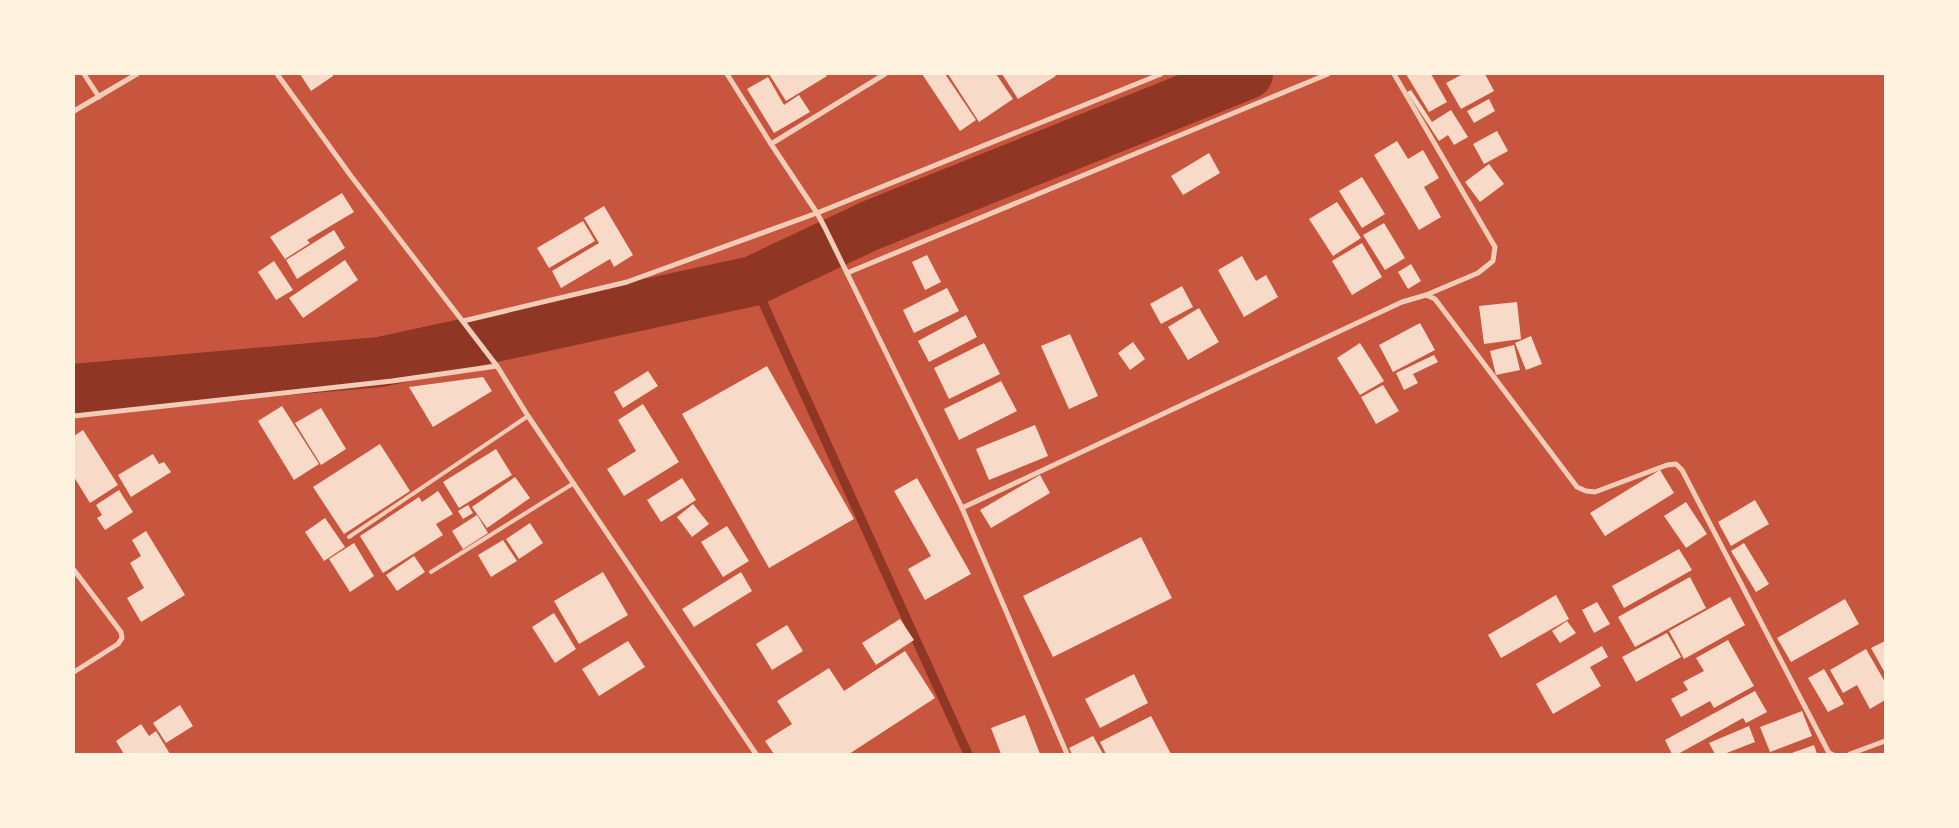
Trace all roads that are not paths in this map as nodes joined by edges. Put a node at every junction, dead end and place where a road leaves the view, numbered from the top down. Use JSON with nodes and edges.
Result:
{"nodes":[{"id":1,"x":84,"y":74,"type":"edge"},
{"id":2,"x":136,"y":74,"type":"edge"},
{"id":3,"x":277,"y":74,"type":"edge"},
{"id":4,"x":727,"y":74,"type":"edge"},
{"id":5,"x":885,"y":74,"type":"edge"},
{"id":6,"x":1161,"y":74,"type":"edge"},
{"id":7,"x":1328,"y":74,"type":"edge"},
{"id":8,"x":1394,"y":74,"type":"edge"},
{"id":9,"x":98,"y":97,"type":"junction"},
{"id":10,"x":74,"y":111,"type":"edge"},
{"id":11,"x":771,"y":144,"type":"junction"},
{"id":12,"x":817,"y":213,"type":"junction"},
{"id":13,"x":847,"y":273,"type":"junction"},
{"id":14,"x":1426,"y":295,"type":"junction"},
{"id":15,"x":463,"y":321,"type":"junction"},
{"id":16,"x":495,"y":364,"type":"junction"},
{"id":17,"x":74,"y":416,"type":"edge"},
{"id":18,"x":528,"y":416,"type":"junction"},
{"id":19,"x":574,"y":483,"type":"junction"},
{"id":20,"x":962,"y":508,"type":"junction"},
{"id":21,"x":349,"y":537,"type":"dead end"},
{"id":22,"x":74,"y":570,"type":"edge"},
{"id":23,"x":431,"y":572,"type":"dead end"},
{"id":24,"x":74,"y":672,"type":"edge"},
{"id":25,"x":1885,"y":741,"type":"edge"},
{"id":26,"x":756,"y":754,"type":"edge"},
{"id":27,"x":1067,"y":754,"type":"edge"},
{"id":28,"x":1830,"y":754,"type":"edge"},
{"id":29,"x":1850,"y":754,"type":"edge"}],
"edges":[{"from":1,"to":9,"type":"street"},
{"from":2,"to":9,"type":"street"},
{"from":3,"to":15,"type":"street"},
{"from":4,"to":11,"type":"street"},
{"from":5,"to":11,"type":"street"},
{"from":6,"to":12,"type":"street"},
{"from":7,"to":13,"type":"street"},
{"from":8,"to":14,"type":"street"},
{"from":9,"to":10,"type":"street"},
{"from":11,"to":12,"type":"street"},
{"from":12,"to":13,"type":"street"},
{"from":12,"to":15,"type":"street"},
{"from":13,"to":20,"type":"street"},
{"from":14,"to":20,"type":"street"},
{"from":14,"to":28,"type":"street"},
{"from":15,"to":16,"type":"street"},
{"from":16,"to":17,"type":"street"},
{"from":16,"to":18,"type":"street"},
{"from":18,"to":19,"type":"street"},
{"from":18,"to":21,"type":"lane"},
{"from":19,"to":23,"type":"lane"},
{"from":19,"to":26,"type":"street"},
{"from":20,"to":27,"type":"street"},
{"from":22,"to":24,"type":"street"},
{"from":25,"to":29,"type":"street"}]}
